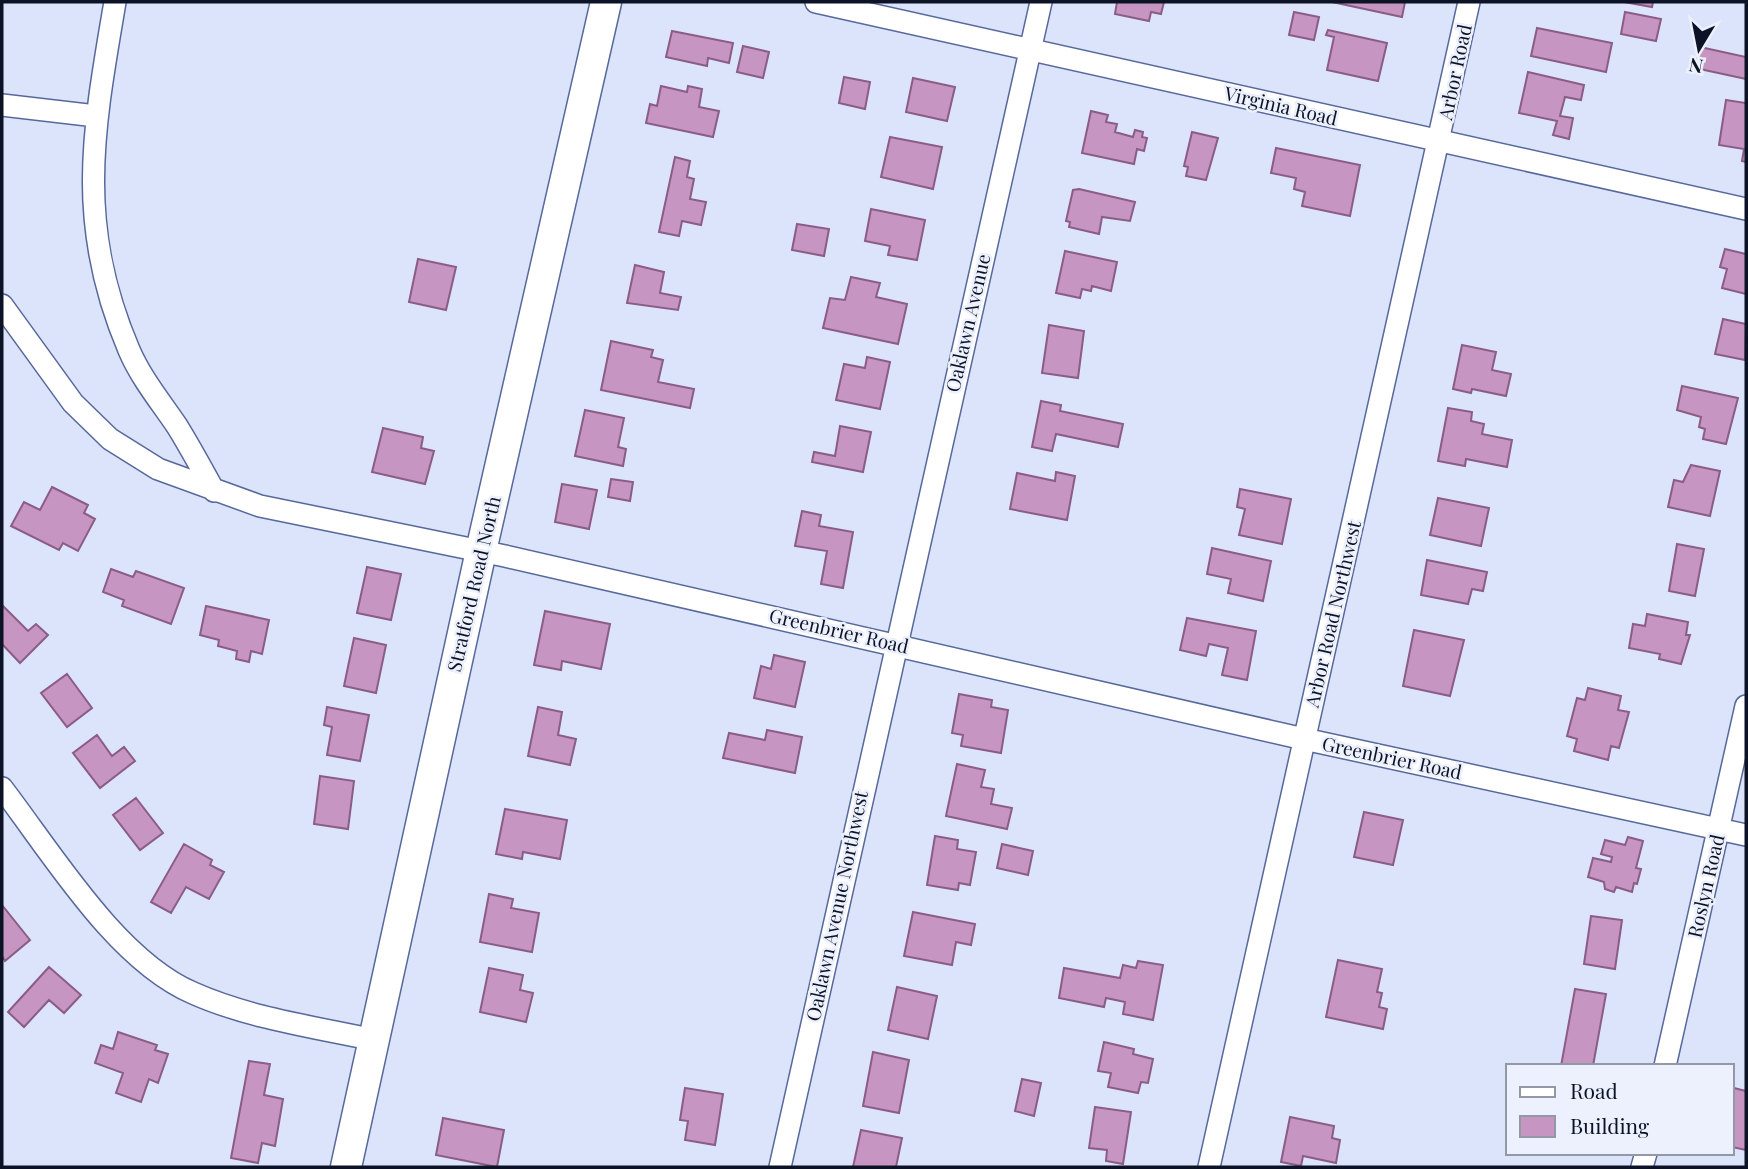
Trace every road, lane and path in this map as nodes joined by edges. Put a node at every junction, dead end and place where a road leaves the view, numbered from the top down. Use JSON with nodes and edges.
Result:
{"nodes":[{"id":1,"x":115,"y":2,"type":"edge"},
{"id":2,"x":607,"y":2,"type":"edge"},
{"id":3,"x":816,"y":2,"type":"edge"},
{"id":4,"x":1041,"y":2,"type":"edge"},
{"id":5,"x":1469,"y":2,"type":"edge"},
{"id":6,"x":1030,"y":50,"type":"junction"},
{"id":7,"x":2,"y":105,"type":"edge"},
{"id":8,"x":96,"y":116,"type":"junction"},
{"id":9,"x":1440,"y":142,"type":"junction"},
{"id":10,"x":1746,"y":209,"type":"edge"},
{"id":11,"x":2,"y":305,"type":"edge"},
{"id":12,"x":214,"y":491,"type":"junction"},
{"id":13,"x":481,"y":551,"type":"junction"},
{"id":14,"x":895,"y":644,"type":"junction"},
{"id":15,"x":1746,"y":706,"type":"edge"},
{"id":16,"x":1304,"y":739,"type":"junction"},
{"id":17,"x":2,"y":788,"type":"edge"},
{"id":18,"x":1720,"y":827,"type":"junction"},
{"id":19,"x":1746,"y":835,"type":"edge"},
{"id":20,"x":374,"y":1040,"type":"junction"},
{"id":21,"x":1665,"y":1064,"type":"edge"},
{"id":22,"x":346,"y":1167,"type":"edge"},
{"id":23,"x":780,"y":1167,"type":"edge"},
{"id":24,"x":1209,"y":1167,"type":"edge"}],
"edges":[{"from":1,"to":8,"type":"street"},
{"from":2,"to":13,"type":"main road","name":"Stratford Road North"},
{"from":3,"to":6,"type":"street","name":"Virginia Road"},
{"from":4,"to":6,"type":"street","name":"Oaklawn Avenue"},
{"from":5,"to":9,"type":"street","name":"Arbor Road"},
{"from":6,"to":9,"type":"street","name":"Virginia Road"},
{"from":6,"to":14,"type":"street","name":"Oaklawn Avenue"},
{"from":7,"to":8,"type":"street"},
{"from":8,"to":12,"type":"street"},
{"from":9,"to":10,"type":"street","name":"Virginia Road"},
{"from":9,"to":16,"type":"street","name":"Arbor Road Northwest"},
{"from":11,"to":12,"type":"street","name":"Greenbrier Road"},
{"from":12,"to":13,"type":"street","name":"Greenbrier Road"},
{"from":13,"to":14,"type":"street","name":"Greenbrier Road"},
{"from":13,"to":20,"type":"main road","name":"Stratford Road North"},
{"from":14,"to":16,"type":"street","name":"Greenbrier Road"},
{"from":14,"to":23,"type":"street","name":"Oaklawn Avenue Northwest"},
{"from":15,"to":18,"type":"street","name":"Roslyn Road"},
{"from":16,"to":18,"type":"street","name":"Greenbrier Road"},
{"from":16,"to":24,"type":"street","name":"Arbor Road Northwest"},
{"from":17,"to":20,"type":"street"},
{"from":18,"to":19,"type":"street","name":"Greenbrier Road"},
{"from":18,"to":21,"type":"street","name":"Roslyn Road"},
{"from":20,"to":22,"type":"main road","name":"Stratford Road North"}]}
